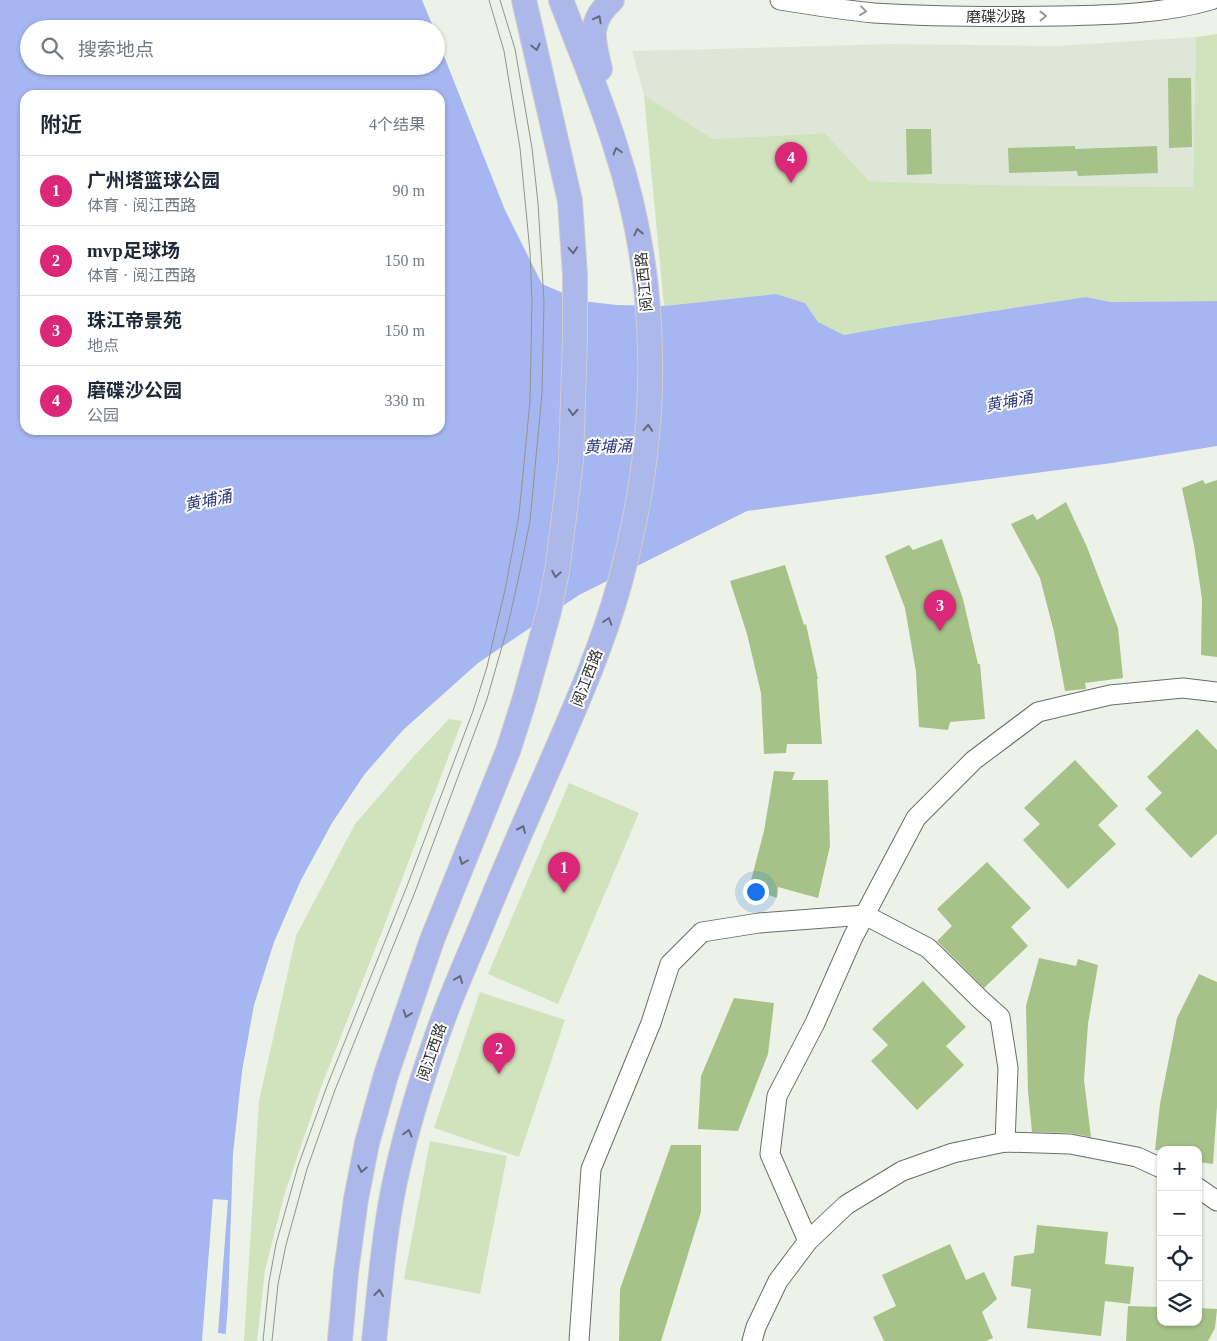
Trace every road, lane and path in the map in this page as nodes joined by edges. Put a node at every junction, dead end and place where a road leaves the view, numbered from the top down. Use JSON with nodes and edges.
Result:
{"nodes":[{"id":1,"x":524,"y":0,"type":"edge"},
{"id":2,"x":561,"y":0,"type":"edge"},
{"id":3,"x":612,"y":0,"type":"edge"},
{"id":4,"x":780,"y":0,"type":"edge"},
{"id":5,"x":1211,"y":0,"type":"edge"},
{"id":6,"x":606,"y":118,"type":"junction"},
{"id":7,"x":1217,"y":692,"type":"edge"},
{"id":8,"x":865,"y":915,"type":"junction"},
{"id":9,"x":1005,"y":1142,"type":"junction"},
{"id":10,"x":1157,"y":1166,"type":"edge"},
{"id":11,"x":1202,"y":1191,"type":"edge"},
{"id":12,"x":1217,"y":1201,"type":"edge"},
{"id":13,"x":808,"y":1241,"type":"junction"},
{"id":14,"x":340,"y":1341,"type":"edge"},
{"id":15,"x":374,"y":1341,"type":"edge"},
{"id":16,"x":579,"y":1341,"type":"edge"},
{"id":17,"x":752,"y":1341,"type":"edge"}],
"edges":[{"from":1,"to":14,"type":"main road","one_way":true},
{"from":2,"to":6,"type":"main road","name":"阅江西路"},
{"from":6,"to":3,"type":"main road","one_way":true},
{"from":4,"to":5,"type":"street","name":"磨碟沙路","one_way":true},
{"from":15,"to":6,"type":"main road","name":"阅江西路","one_way":true},
{"from":7,"to":8,"type":"street"},
{"from":8,"to":9,"type":"street"},
{"from":8,"to":13,"type":"street"},
{"from":8,"to":16,"type":"street"},
{"from":9,"to":10,"type":"street"},
{"from":9,"to":13,"type":"street"},
{"from":11,"to":12,"type":"street"},
{"from":13,"to":17,"type":"street"}]}
